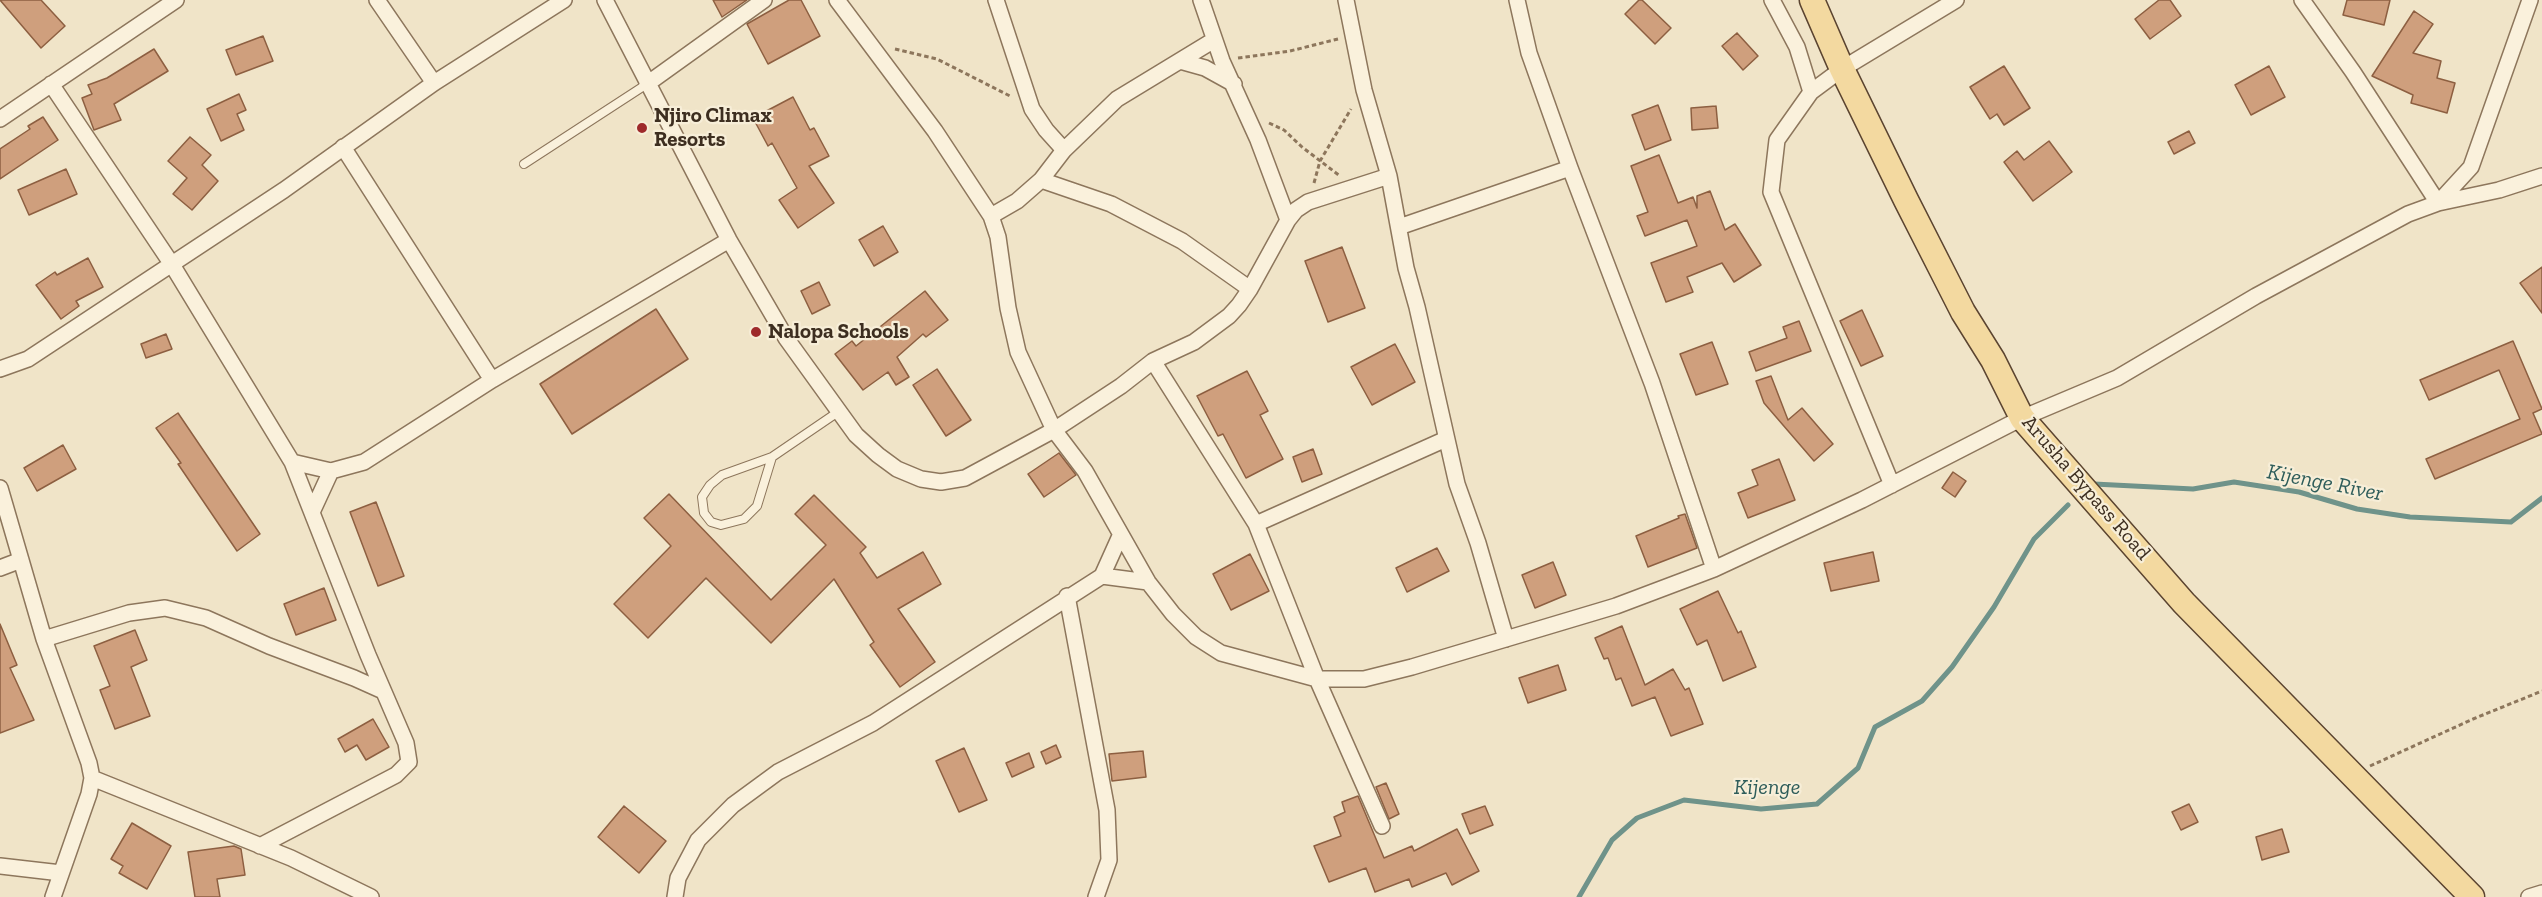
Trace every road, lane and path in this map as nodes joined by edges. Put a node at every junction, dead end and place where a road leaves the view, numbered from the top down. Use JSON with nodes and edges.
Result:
{"nodes":[{"id":1,"x":176,"y":0,"type":"edge"},
{"id":2,"x":377,"y":0,"type":"edge"},
{"id":3,"x":564,"y":0,"type":"edge"},
{"id":4,"x":605,"y":0,"type":"edge"},
{"id":5,"x":764,"y":0,"type":"edge"},
{"id":6,"x":837,"y":0,"type":"edge"},
{"id":7,"x":996,"y":0,"type":"edge"},
{"id":8,"x":1201,"y":0,"type":"edge"},
{"id":9,"x":1346,"y":0,"type":"edge"},
{"id":10,"x":1517,"y":0,"type":"edge"},
{"id":11,"x":1772,"y":0,"type":"edge"},
{"id":12,"x":1812,"y":0,"type":"edge"},
{"id":13,"x":1956,"y":0,"type":"edge"},
{"id":14,"x":2302,"y":0,"type":"edge"},
{"id":15,"x":2530,"y":0,"type":"edge"},
{"id":16,"x":1354,"y":39,"type":"junction"},
{"id":17,"x":1214,"y":40,"type":"junction"},
{"id":18,"x":870,"y":44,"type":"junction"},
{"id":19,"x":1180,"y":61,"type":"junction"},
{"id":20,"x":1222,"y":61,"type":"junction"},
{"id":21,"x":1842,"y":69,"type":"junction"},
{"id":22,"x":434,"y":83,"type":"junction"},
{"id":23,"x":51,"y":84,"type":"junction"},
{"id":24,"x":647,"y":84,"type":"junction"},
{"id":25,"x":1234,"y":84,"type":"junction"},
{"id":26,"x":1364,"y":90,"type":"junction"},
{"id":27,"x":1812,"y":92,"type":"junction"},
{"id":28,"x":1032,"y":109,"type":"junction"},
{"id":29,"x":1245,"y":111,"type":"junction"},
{"id":30,"x":0,"y":118,"type":"edge"},
{"id":31,"x":343,"y":147,"type":"junction"},
{"id":32,"x":1064,"y":150,"type":"junction"},
{"id":33,"x":1320,"y":161,"type":"junction"},
{"id":34,"x":524,"y":164,"type":"dead end"},
{"id":35,"x":1570,"y":168,"type":"junction"},
{"id":36,"x":1389,"y":176,"type":"junction"},
{"id":37,"x":2542,"y":176,"type":"edge"},
{"id":38,"x":1041,"y":180,"type":"junction"},
{"id":39,"x":1354,"y":186,"type":"junction"},
{"id":40,"x":1308,"y":202,"type":"junction"},
{"id":41,"x":2438,"y":203,"type":"junction"},
{"id":42,"x":992,"y":216,"type":"junction"},
{"id":43,"x":1288,"y":220,"type":"junction"},
{"id":44,"x":1399,"y":227,"type":"junction"},
{"id":45,"x":729,"y":240,"type":"junction"},
{"id":46,"x":171,"y":263,"type":"junction"},
{"id":47,"x":1250,"y":290,"type":"junction"},
{"id":48,"x":1153,"y":361,"type":"junction"},
{"id":49,"x":0,"y":369,"type":"edge"},
{"id":50,"x":492,"y":380,"type":"junction"},
{"id":51,"x":838,"y":412,"type":"junction"},
{"id":52,"x":2022,"y":418,"type":"junction"},
{"id":53,"x":1054,"y":430,"type":"junction"},
{"id":54,"x":1446,"y":439,"type":"junction"},
{"id":55,"x":772,"y":457,"type":"junction"},
{"id":56,"x":292,"y":462,"type":"junction"},
{"id":57,"x":331,"y":471,"type":"junction"},
{"id":58,"x":1892,"y":485,"type":"junction"},
{"id":59,"x":0,"y":488,"type":"edge"},
{"id":60,"x":313,"y":510,"type":"junction"},
{"id":61,"x":1256,"y":524,"type":"junction"},
{"id":62,"x":1120,"y":536,"type":"junction"},
{"id":63,"x":21,"y":560,"type":"junction"},
{"id":64,"x":0,"y":568,"type":"edge"},
{"id":65,"x":1714,"y":569,"type":"junction"},
{"id":66,"x":1102,"y":576,"type":"junction"},
{"id":67,"x":1148,"y":582,"type":"junction"},
{"id":68,"x":1067,"y":596,"type":"junction"},
{"id":69,"x":44,"y":639,"type":"junction"},
{"id":70,"x":1506,"y":639,"type":"junction"},
{"id":71,"x":1317,"y":679,"type":"junction"},
{"id":72,"x":383,"y":691,"type":"junction"},
{"id":73,"x":2542,"y":691,"type":"edge"},
{"id":74,"x":2352,"y":774,"type":"junction"},
{"id":75,"x":92,"y":778,"type":"junction"},
{"id":76,"x":1382,"y":826,"type":"dead end"},
{"id":77,"x":260,"y":846,"type":"junction"},
{"id":78,"x":0,"y":866,"type":"edge"},
{"id":79,"x":61,"y":873,"type":"junction"},
{"id":80,"x":2542,"y":893,"type":"edge"},
{"id":81,"x":52,"y":897,"type":"edge"},
{"id":82,"x":371,"y":897,"type":"edge"},
{"id":83,"x":675,"y":897,"type":"edge"},
{"id":84,"x":1096,"y":897,"type":"edge"},
{"id":85,"x":2472,"y":897,"type":"edge"},
{"id":86,"x":2529,"y":897,"type":"edge"}],
"edges":[{"from":1,"to":23,"type":"street"},
{"from":2,"to":22,"type":"street"},
{"from":3,"to":22,"type":"street"},
{"from":4,"to":24,"type":"street"},
{"from":5,"to":24,"type":"street"},
{"from":6,"to":18,"type":"street"},
{"from":7,"to":28,"type":"street"},
{"from":8,"to":17,"type":"street"},
{"from":9,"to":16,"type":"street"},
{"from":10,"to":35,"type":"street"},
{"from":11,"to":27,"type":"street"},
{"from":12,"to":21,"type":"main road","name":"Arusha Bypass Road"},
{"from":13,"to":21,"type":"street"},
{"from":14,"to":41,"type":"street"},
{"from":15,"to":41,"type":"street"},
{"from":16,"to":20,"type":"path"},
{"from":16,"to":26,"type":"street"},
{"from":17,"to":19,"type":"street"},
{"from":17,"to":20,"type":"street"},
{"from":18,"to":28,"type":"path"},
{"from":18,"to":42,"type":"street"},
{"from":19,"to":25,"type":"street"},
{"from":19,"to":32,"type":"street"},
{"from":20,"to":25,"type":"street"},
{"from":21,"to":27,"type":"street"},
{"from":21,"to":52,"type":"main road","name":"Arusha Bypass Road"},
{"from":22,"to":31,"type":"street"},
{"from":23,"to":30,"type":"street"},
{"from":23,"to":46,"type":"street"},
{"from":24,"to":34,"type":"lane"},
{"from":24,"to":45,"type":"street"},
{"from":25,"to":29,"type":"street"},
{"from":26,"to":33,"type":"path"},
{"from":26,"to":36,"type":"street"},
{"from":27,"to":58,"type":"street"},
{"from":28,"to":32,"type":"street"},
{"from":29,"to":33,"type":"path"},
{"from":29,"to":43,"type":"street"},
{"from":31,"to":46,"type":"street"},
{"from":31,"to":50,"type":"street"},
{"from":32,"to":38,"type":"street"},
{"from":33,"to":39,"type":"path"},
{"from":33,"to":40,"type":"path"},
{"from":35,"to":44,"type":"street"},
{"from":35,"to":65,"type":"street"},
{"from":36,"to":39,"type":"street"},
{"from":36,"to":44,"type":"street"},
{"from":37,"to":41,"type":"street"},
{"from":38,"to":42,"type":"street"},
{"from":38,"to":47,"type":"street"},
{"from":39,"to":40,"type":"street"},
{"from":40,"to":43,"type":"street"},
{"from":41,"to":52,"type":"street"},
{"from":42,"to":53,"type":"street"},
{"from":43,"to":47,"type":"street"},
{"from":44,"to":54,"type":"street"},
{"from":45,"to":50,"type":"street"},
{"from":45,"to":51,"type":"street"},
{"from":46,"to":49,"type":"street"},
{"from":46,"to":56,"type":"street"},
{"from":47,"to":48,"type":"street"},
{"from":48,"to":53,"type":"street"},
{"from":48,"to":61,"type":"street"},
{"from":50,"to":57,"type":"street"},
{"from":51,"to":53,"type":"street"},
{"from":51,"to":55,"type":"lane"},
{"from":52,"to":58,"type":"street"},
{"from":52,"to":74,"type":"main road","name":"Arusha Bypass Road"},
{"from":53,"to":62,"type":"street"},
{"from":54,"to":61,"type":"street"},
{"from":54,"to":70,"type":"street"},
{"from":55,"to":55,"type":"lane"},
{"from":56,"to":57,"type":"street"},
{"from":56,"to":60,"type":"street"},
{"from":57,"to":60,"type":"street"},
{"from":58,"to":65,"type":"street"},
{"from":59,"to":63,"type":"street"},
{"from":60,"to":72,"type":"street"},
{"from":61,"to":71,"type":"street"},
{"from":62,"to":66,"type":"street"},
{"from":62,"to":67,"type":"street"},
{"from":63,"to":64,"type":"street"},
{"from":63,"to":69,"type":"street"},
{"from":65,"to":70,"type":"street"},
{"from":66,"to":67,"type":"street"},
{"from":66,"to":68,"type":"street"},
{"from":67,"to":71,"type":"street"},
{"from":68,"to":83,"type":"street"},
{"from":68,"to":84,"type":"street"},
{"from":69,"to":72,"type":"street"},
{"from":69,"to":75,"type":"street"},
{"from":70,"to":71,"type":"street"},
{"from":71,"to":76,"type":"street"},
{"from":72,"to":77,"type":"street"},
{"from":73,"to":74,"type":"path"},
{"from":74,"to":85,"type":"main road","name":"Arusha Bypass Road"},
{"from":75,"to":77,"type":"street"},
{"from":75,"to":79,"type":"street"},
{"from":77,"to":82,"type":"street"},
{"from":78,"to":79,"type":"street"},
{"from":79,"to":81,"type":"street"},
{"from":80,"to":86,"type":"street"}]}
